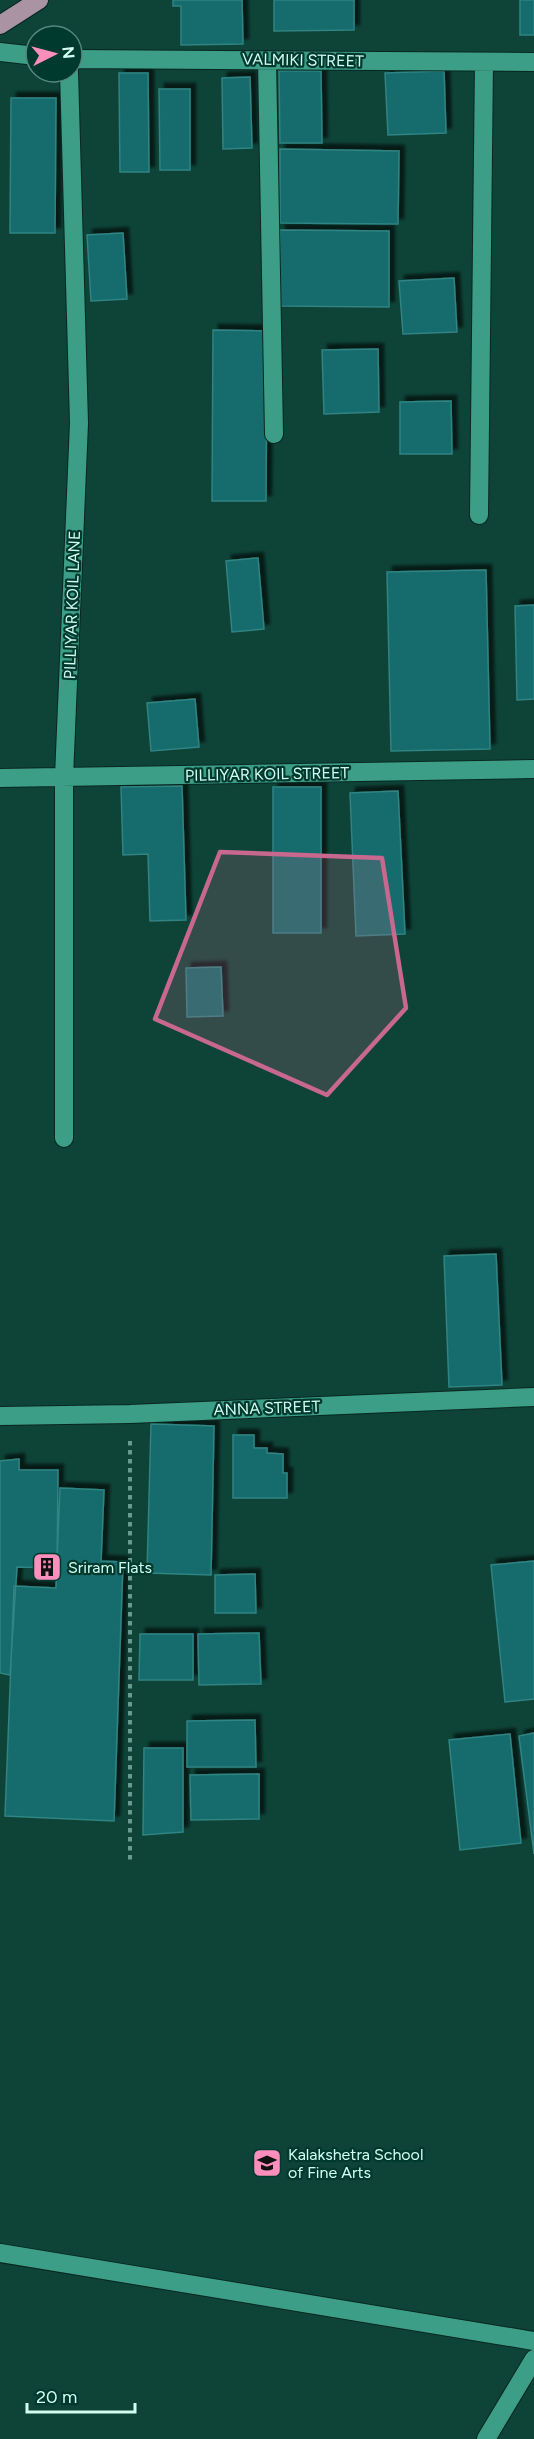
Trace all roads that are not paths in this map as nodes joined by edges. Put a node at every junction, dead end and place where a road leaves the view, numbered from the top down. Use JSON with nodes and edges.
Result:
{"nodes":[{"id":1,"x":39,"y":0,"type":"edge"},
{"id":2,"x":0,"y":25,"type":"edge"},
{"id":3,"x":0,"y":52,"type":"edge"},
{"id":4,"x":24,"y":55,"type":"edge"},
{"id":5,"x":84,"y":59,"type":"edge"},
{"id":6,"x":267,"y":60,"type":"junction"},
{"id":7,"x":484,"y":62,"type":"junction"},
{"id":8,"x":534,"y":62,"type":"edge"},
{"id":9,"x":69,"y":84,"type":"edge"},
{"id":10,"x":273,"y":434,"type":"dead end"},
{"id":11,"x":479,"y":515,"type":"dead end"},
{"id":12,"x":534,"y":769,"type":"edge"},
{"id":13,"x":64,"y":777,"type":"junction"},
{"id":14,"x":0,"y":778,"type":"edge"},
{"id":15,"x":64,"y":1138,"type":"dead end"},
{"id":16,"x":534,"y":1397,"type":"edge"},
{"id":17,"x":0,"y":1416,"type":"edge"},
{"id":18,"x":0,"y":2253,"type":"edge"},
{"id":19,"x":534,"y":2341,"type":"edge"},
{"id":20,"x":534,"y":2359,"type":"edge"},
{"id":21,"x":486,"y":2439,"type":"edge"}],
"edges":[{"from":1,"to":2,"type":"main road"},
{"from":3,"to":4,"type":"street"},
{"from":5,"to":6,"type":"street","name":"VALMIKI STREET"},
{"from":6,"to":7,"type":"street","name":"VALMIKI STREET"},
{"from":6,"to":10,"type":"street"},
{"from":7,"to":8,"type":"street","name":"VALMIKI STREET"},
{"from":7,"to":11,"type":"street"},
{"from":9,"to":13,"type":"street","name":"PILLIYAR KOIL LANE"},
{"from":12,"to":13,"type":"street","name":"PILLIYAR KOIL STREET"},
{"from":13,"to":14,"type":"street","name":"PILLIYAR KOIL STREET"},
{"from":13,"to":15,"type":"street","name":"PILLIYAR KOIL LANE"},
{"from":16,"to":17,"type":"street","name":"ANNA STREET"},
{"from":18,"to":19,"type":"street"},
{"from":20,"to":21,"type":"street"}]}
